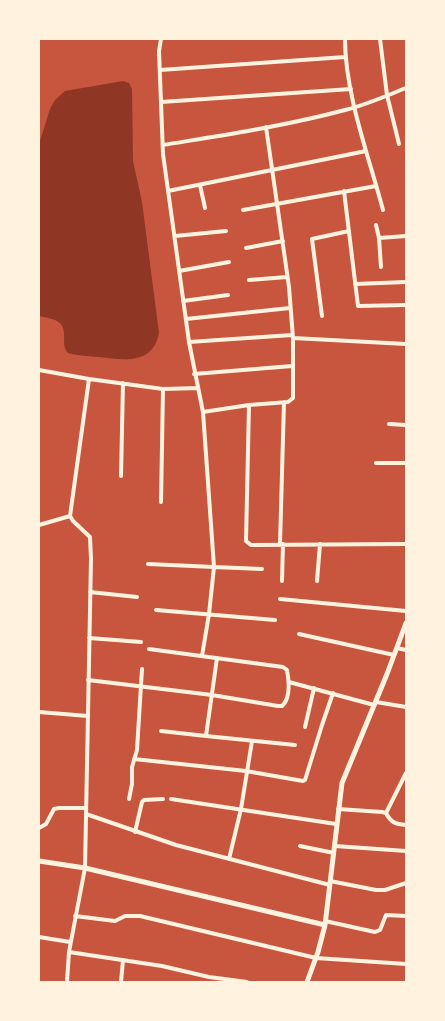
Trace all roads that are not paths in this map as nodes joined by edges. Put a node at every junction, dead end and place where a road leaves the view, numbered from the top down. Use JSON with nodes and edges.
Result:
{"nodes":[{"id":1,"x":161,"y":39,"type":"edge"},
{"id":2,"x":345,"y":39,"type":"edge"},
{"id":3,"x":380,"y":39,"type":"edge"},
{"id":4,"x":345,"y":58,"type":"junction"},
{"id":5,"x":160,"y":70,"type":"junction"},
{"id":6,"x":406,"y":88,"type":"edge"},
{"id":7,"x":351,"y":89,"type":"junction"},
{"id":8,"x":387,"y":95,"type":"junction"},
{"id":9,"x":161,"y":102,"type":"junction"},
{"id":10,"x":355,"y":107,"type":"junction"},
{"id":11,"x":266,"y":127,"type":"junction"},
{"id":12,"x":399,"y":144,"type":"dead end"},
{"id":13,"x":163,"y":145,"type":"junction"},
{"id":14,"x":366,"y":151,"type":"junction"},
{"id":15,"x":273,"y":170,"type":"junction"},
{"id":16,"x":200,"y":185,"type":"junction"},
{"id":17,"x":376,"y":186,"type":"junction"},
{"id":18,"x":168,"y":191,"type":"junction"},
{"id":19,"x":344,"y":191,"type":"junction"},
{"id":20,"x":278,"y":203,"type":"junction"},
{"id":21,"x":205,"y":208,"type":"dead end"},
{"id":22,"x":243,"y":210,"type":"dead end"},
{"id":23,"x":383,"y":210,"type":"dead end"},
{"id":24,"x":376,"y":225,"type":"dead end"},
{"id":25,"x":226,"y":231,"type":"dead end"},
{"id":26,"x":349,"y":231,"type":"junction"},
{"id":27,"x":174,"y":236,"type":"junction"},
{"id":28,"x":406,"y":236,"type":"edge"},
{"id":29,"x":379,"y":238,"type":"junction"},
{"id":30,"x":283,"y":241,"type":"junction"},
{"id":31,"x":246,"y":248,"type":"dead end"},
{"id":32,"x":229,"y":262,"type":"dead end"},
{"id":33,"x":381,"y":267,"type":"dead end"},
{"id":34,"x":179,"y":271,"type":"junction"},
{"id":35,"x":287,"y":277,"type":"junction"},
{"id":36,"x":250,"y":280,"type":"dead end"},
{"id":37,"x":406,"y":282,"type":"edge"},
{"id":38,"x":355,"y":284,"type":"junction"},
{"id":39,"x":228,"y":295,"type":"dead end"},
{"id":40,"x":184,"y":301,"type":"junction"},
{"id":41,"x":406,"y":305,"type":"edge"},
{"id":42,"x":290,"y":308,"type":"junction"},
{"id":43,"x":322,"y":316,"type":"dead end"},
{"id":44,"x":186,"y":320,"type":"junction"},
{"id":45,"x":292,"y":336,"type":"junction"},
{"id":46,"x":189,"y":342,"type":"junction"},
{"id":47,"x":406,"y":344,"type":"edge"},
{"id":48,"x":292,"y":366,"type":"junction"},
{"id":49,"x":39,"y":370,"type":"edge"},
{"id":50,"x":194,"y":374,"type":"junction"},
{"id":51,"x":89,"y":379,"type":"junction"},
{"id":52,"x":123,"y":383,"type":"junction"},
{"id":53,"x":198,"y":388,"type":"junction"},
{"id":54,"x":163,"y":389,"type":"junction"},
{"id":55,"x":284,"y":402,"type":"junction"},
{"id":56,"x":249,"y":404,"type":"junction"},
{"id":57,"x":203,"y":412,"type":"junction"},
{"id":58,"x":389,"y":424,"type":"dead end"},
{"id":59,"x":406,"y":424,"type":"edge"},
{"id":60,"x":376,"y":463,"type":"dead end"},
{"id":61,"x":406,"y":463,"type":"edge"},
{"id":62,"x":121,"y":476,"type":"dead end"},
{"id":63,"x":161,"y":502,"type":"dead end"},
{"id":64,"x":70,"y":516,"type":"junction"},
{"id":65,"x":39,"y":525,"type":"edge"},
{"id":66,"x":282,"y":544,"type":"junction"},
{"id":67,"x":320,"y":544,"type":"junction"},
{"id":68,"x":406,"y":544,"type":"edge"},
{"id":69,"x":148,"y":564,"type":"dead end"},
{"id":70,"x":214,"y":567,"type":"junction"},
{"id":71,"x":262,"y":569,"type":"dead end"},
{"id":72,"x":282,"y":581,"type":"dead end"},
{"id":73,"x":317,"y":581,"type":"dead end"},
{"id":74,"x":90,"y":592,"type":"junction"},
{"id":75,"x":137,"y":597,"type":"dead end"},
{"id":76,"x":280,"y":599,"type":"dead end"},
{"id":77,"x":156,"y":610,"type":"dead end"},
{"id":78,"x":406,"y":611,"type":"edge"},
{"id":79,"x":209,"y":614,"type":"junction"},
{"id":80,"x":275,"y":620,"type":"dead end"},
{"id":81,"x":406,"y":623,"type":"edge"},
{"id":82,"x":299,"y":634,"type":"dead end"},
{"id":83,"x":89,"y":638,"type":"junction"},
{"id":84,"x":141,"y":642,"type":"dead end"},
{"id":85,"x":397,"y":648,"type":"junction"},
{"id":86,"x":149,"y":649,"type":"dead end"},
{"id":87,"x":406,"y":650,"type":"edge"},
{"id":88,"x":202,"y":656,"type":"junction"},
{"id":89,"x":394,"y":656,"type":"junction"},
{"id":90,"x":217,"y":658,"type":"junction"},
{"id":91,"x":142,"y":669,"type":"dead end"},
{"id":92,"x":88,"y":680,"type":"junction"},
{"id":93,"x":289,"y":682,"type":"junction"},
{"id":94,"x":142,"y":686,"type":"junction"},
{"id":95,"x":314,"y":688,"type":"junction"},
{"id":96,"x":334,"y":694,"type":"junction"},
{"id":97,"x":212,"y":695,"type":"junction"},
{"id":98,"x":375,"y":704,"type":"junction"},
{"id":99,"x":406,"y":707,"type":"edge"},
{"id":100,"x":39,"y":712,"type":"edge"},
{"id":101,"x":88,"y":716,"type":"junction"},
{"id":102,"x":305,"y":727,"type":"dead end"},
{"id":103,"x":161,"y":731,"type":"dead end"},
{"id":104,"x":206,"y":736,"type":"junction"},
{"id":105,"x":252,"y":741,"type":"junction"},
{"id":106,"x":296,"y":745,"type":"dead end"},
{"id":107,"x":134,"y":759,"type":"junction"},
{"id":108,"x":246,"y":771,"type":"junction"},
{"id":109,"x":406,"y":773,"type":"edge"},
{"id":110,"x":130,"y":798,"type":"dead end"},
{"id":111,"x":163,"y":799,"type":"dead end"},
{"id":112,"x":171,"y":799,"type":"dead end"},
{"id":113,"x":86,"y":808,"type":"junction"},
{"id":114,"x":241,"y":809,"type":"junction"},
{"id":115,"x":338,"y":809,"type":"junction"},
{"id":116,"x":386,"y":813,"type":"junction"},
{"id":117,"x":86,"y":814,"type":"junction"},
{"id":118,"x":336,"y":824,"type":"junction"},
{"id":119,"x":406,"y":825,"type":"edge"},
{"id":120,"x":39,"y":828,"type":"edge"},
{"id":121,"x":135,"y":832,"type":"junction"},
{"id":122,"x":300,"y":846,"type":"dead end"},
{"id":123,"x":335,"y":846,"type":"junction"},
{"id":124,"x":406,"y":852,"type":"edge"},
{"id":125,"x":334,"y":853,"type":"junction"},
{"id":126,"x":229,"y":859,"type":"junction"},
{"id":127,"x":39,"y":861,"type":"edge"},
{"id":128,"x":85,"y":868,"type":"junction"},
{"id":129,"x":330,"y":883,"type":"junction"},
{"id":130,"x":406,"y":883,"type":"edge"},
{"id":131,"x":75,"y":916,"type":"junction"},
{"id":132,"x":406,"y":916,"type":"edge"},
{"id":133,"x":325,"y":923,"type":"junction"},
{"id":134,"x":39,"y":937,"type":"edge"},
{"id":135,"x":70,"y":942,"type":"junction"},
{"id":136,"x":69,"y":952,"type":"junction"},
{"id":137,"x":316,"y":958,"type":"junction"},
{"id":138,"x":123,"y":960,"type":"junction"},
{"id":139,"x":406,"y":964,"type":"edge"},
{"id":140,"x":209,"y":977,"type":"junction"},
{"id":141,"x":66,"y":982,"type":"edge"},
{"id":142,"x":121,"y":982,"type":"edge"},
{"id":143,"x":208,"y":982,"type":"edge"},
{"id":144,"x":247,"y":982,"type":"edge"},
{"id":145,"x":307,"y":982,"type":"edge"}],
"edges":[{"from":1,"to":5,"type":"street"},
{"from":2,"to":4,"type":"street"},
{"from":3,"to":8,"type":"street"},
{"from":4,"to":5,"type":"street"},
{"from":4,"to":7,"type":"street"},
{"from":5,"to":9,"type":"street"},
{"from":6,"to":8,"type":"street"},
{"from":7,"to":9,"type":"street"},
{"from":7,"to":10,"type":"street"},
{"from":8,"to":10,"type":"street"},
{"from":8,"to":12,"type":"street"},
{"from":9,"to":13,"type":"street"},
{"from":10,"to":11,"type":"street"},
{"from":10,"to":14,"type":"street"},
{"from":11,"to":13,"type":"street"},
{"from":11,"to":15,"type":"street"},
{"from":13,"to":18,"type":"street"},
{"from":14,"to":15,"type":"street"},
{"from":14,"to":17,"type":"street"},
{"from":15,"to":16,"type":"street"},
{"from":15,"to":20,"type":"street"},
{"from":16,"to":18,"type":"street"},
{"from":16,"to":21,"type":"street"},
{"from":17,"to":19,"type":"street"},
{"from":17,"to":23,"type":"street"},
{"from":18,"to":27,"type":"street"},
{"from":19,"to":20,"type":"street"},
{"from":19,"to":26,"type":"street"},
{"from":20,"to":22,"type":"street"},
{"from":20,"to":30,"type":"street"},
{"from":24,"to":29,"type":"street"},
{"from":25,"to":27,"type":"street"},
{"from":26,"to":38,"type":"street"},
{"from":26,"to":43,"type":"street"},
{"from":27,"to":34,"type":"street"},
{"from":28,"to":29,"type":"street"},
{"from":29,"to":33,"type":"street"},
{"from":30,"to":31,"type":"street"},
{"from":30,"to":35,"type":"street"},
{"from":32,"to":34,"type":"street"},
{"from":34,"to":40,"type":"street"},
{"from":35,"to":36,"type":"street"},
{"from":35,"to":42,"type":"street"},
{"from":37,"to":38,"type":"street"},
{"from":38,"to":41,"type":"street"},
{"from":39,"to":40,"type":"street"},
{"from":40,"to":44,"type":"street"},
{"from":42,"to":44,"type":"street"},
{"from":42,"to":45,"type":"street"},
{"from":44,"to":46,"type":"street"},
{"from":45,"to":46,"type":"street"},
{"from":45,"to":47,"type":"street"},
{"from":45,"to":48,"type":"street"},
{"from":46,"to":50,"type":"street"},
{"from":48,"to":50,"type":"street"},
{"from":48,"to":55,"type":"street"},
{"from":49,"to":51,"type":"street"},
{"from":50,"to":53,"type":"street"},
{"from":51,"to":52,"type":"street"},
{"from":51,"to":64,"type":"street"},
{"from":52,"to":54,"type":"street"},
{"from":52,"to":62,"type":"street"},
{"from":53,"to":54,"type":"street"},
{"from":53,"to":57,"type":"street"},
{"from":54,"to":63,"type":"street"},
{"from":55,"to":56,"type":"street"},
{"from":55,"to":66,"type":"street"},
{"from":56,"to":57,"type":"street"},
{"from":56,"to":66,"type":"street"},
{"from":57,"to":70,"type":"street"},
{"from":58,"to":59,"type":"street"},
{"from":60,"to":61,"type":"street"},
{"from":64,"to":65,"type":"street"},
{"from":64,"to":74,"type":"street"},
{"from":66,"to":67,"type":"street"},
{"from":66,"to":72,"type":"street"},
{"from":67,"to":68,"type":"street"},
{"from":67,"to":73,"type":"street"},
{"from":69,"to":70,"type":"street"},
{"from":70,"to":71,"type":"street"},
{"from":70,"to":79,"type":"street"},
{"from":74,"to":75,"type":"street"},
{"from":74,"to":83,"type":"street"},
{"from":76,"to":78,"type":"street"},
{"from":77,"to":79,"type":"street"},
{"from":79,"to":80,"type":"street"},
{"from":79,"to":88,"type":"street"},
{"from":81,"to":85,"type":"street"},
{"from":82,"to":89,"type":"street"},
{"from":83,"to":84,"type":"street"},
{"from":83,"to":92,"type":"street"},
{"from":85,"to":87,"type":"street"},
{"from":85,"to":89,"type":"street"},
{"from":86,"to":88,"type":"street"},
{"from":88,"to":90,"type":"street"},
{"from":89,"to":98,"type":"street"},
{"from":90,"to":93,"type":"street"},
{"from":90,"to":97,"type":"street"},
{"from":91,"to":94,"type":"street"},
{"from":92,"to":94,"type":"street"},
{"from":92,"to":101,"type":"street"},
{"from":93,"to":95,"type":"street"},
{"from":93,"to":97,"type":"street"},
{"from":94,"to":97,"type":"street"},
{"from":94,"to":107,"type":"street"},
{"from":95,"to":96,"type":"street"},
{"from":95,"to":102,"type":"street"},
{"from":96,"to":98,"type":"street"},
{"from":96,"to":108,"type":"street"},
{"from":97,"to":104,"type":"street"},
{"from":98,"to":99,"type":"street"},
{"from":98,"to":115,"type":"street"},
{"from":100,"to":101,"type":"street"},
{"from":101,"to":113,"type":"street"},
{"from":103,"to":104,"type":"street"},
{"from":104,"to":105,"type":"street"},
{"from":105,"to":106,"type":"street"},
{"from":105,"to":108,"type":"street"},
{"from":107,"to":108,"type":"street"},
{"from":107,"to":110,"type":"street"},
{"from":108,"to":114,"type":"street"},
{"from":109,"to":116,"type":"street"},
{"from":111,"to":121,"type":"street"},
{"from":112,"to":114,"type":"street"},
{"from":113,"to":117,"type":"street"},
{"from":113,"to":120,"type":"street"},
{"from":114,"to":118,"type":"street"},
{"from":114,"to":126,"type":"street"},
{"from":115,"to":116,"type":"street"},
{"from":115,"to":118,"type":"street"},
{"from":116,"to":119,"type":"street"},
{"from":117,"to":121,"type":"street"},
{"from":117,"to":128,"type":"street"},
{"from":118,"to":123,"type":"street"},
{"from":121,"to":126,"type":"street"},
{"from":122,"to":125,"type":"street"},
{"from":123,"to":124,"type":"street"},
{"from":123,"to":125,"type":"street"},
{"from":125,"to":129,"type":"street"},
{"from":126,"to":129,"type":"street"},
{"from":127,"to":128,"type":"street"},
{"from":128,"to":131,"type":"street"},
{"from":128,"to":133,"type":"street"},
{"from":129,"to":130,"type":"street"},
{"from":129,"to":133,"type":"street"},
{"from":131,"to":135,"type":"street"},
{"from":131,"to":137,"type":"street"},
{"from":132,"to":133,"type":"street"},
{"from":133,"to":137,"type":"street"},
{"from":134,"to":135,"type":"street"},
{"from":135,"to":136,"type":"street"},
{"from":136,"to":138,"type":"street"},
{"from":136,"to":141,"type":"street"},
{"from":137,"to":139,"type":"street"},
{"from":137,"to":145,"type":"street"},
{"from":138,"to":140,"type":"street"},
{"from":138,"to":142,"type":"street"},
{"from":140,"to":143,"type":"street"},
{"from":140,"to":144,"type":"street"}]}
